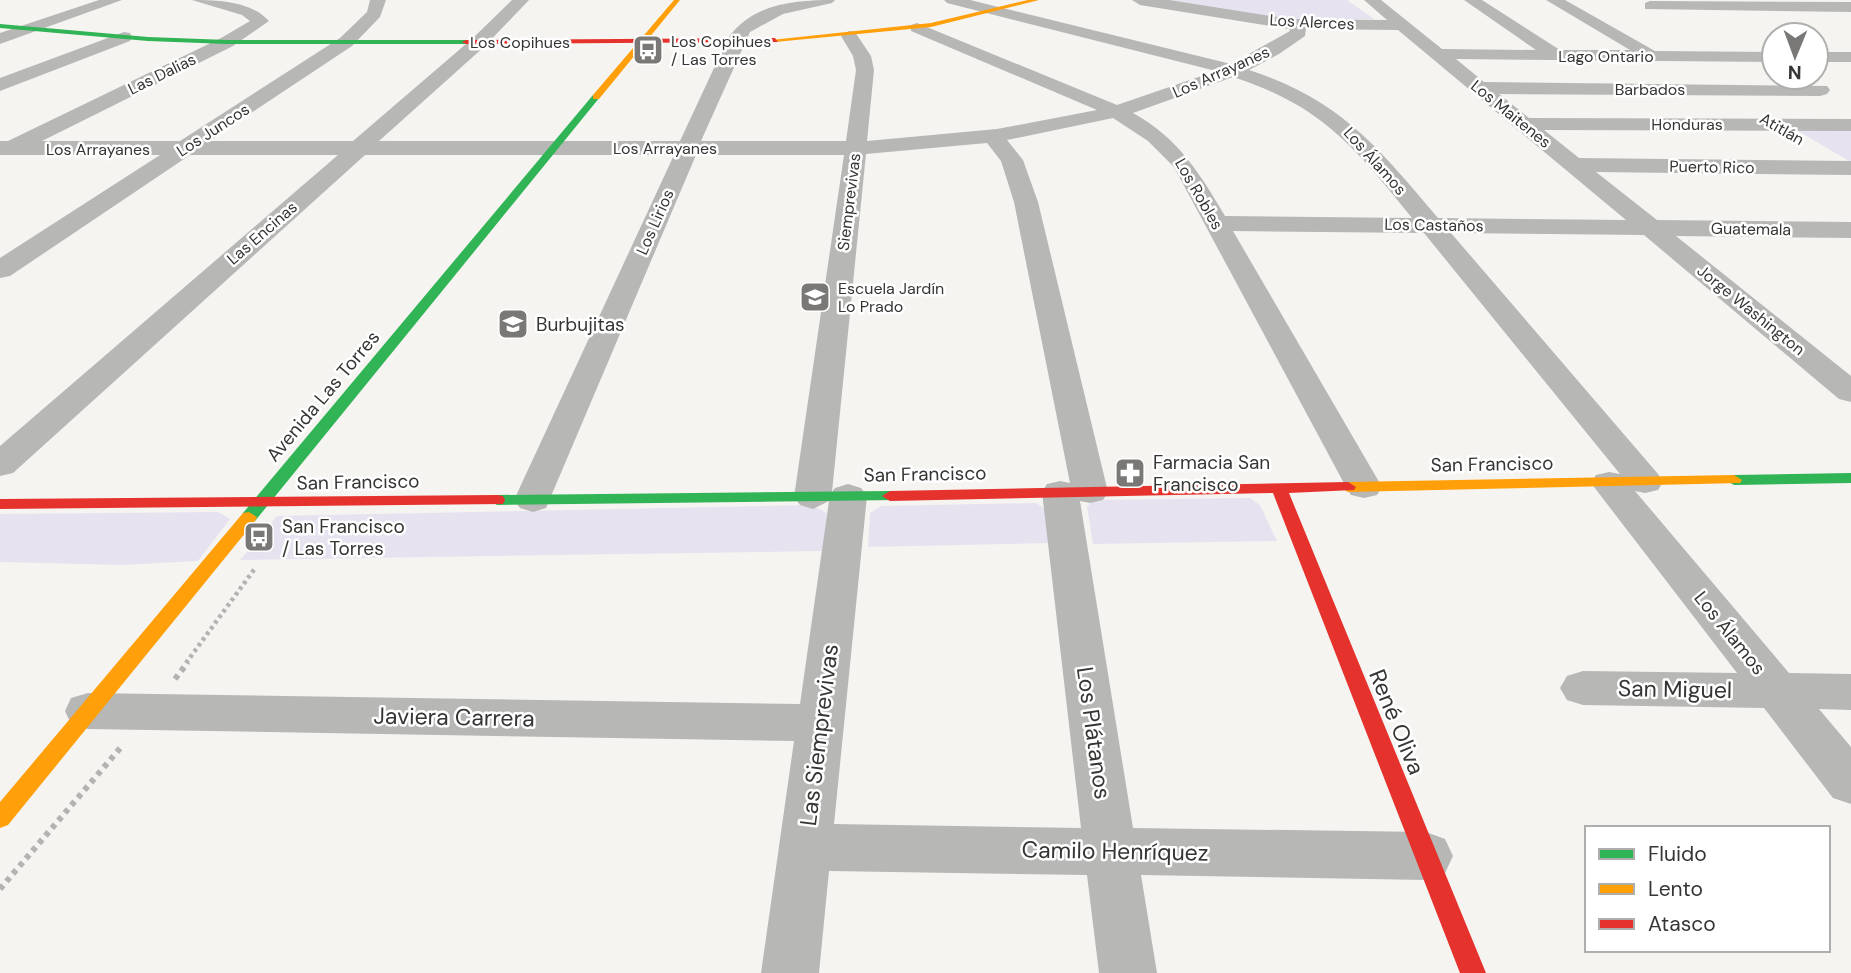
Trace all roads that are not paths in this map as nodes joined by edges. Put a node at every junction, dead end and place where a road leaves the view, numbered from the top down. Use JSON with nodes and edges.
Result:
{"nodes":[{"id":1,"x":114,"y":0,"type":"edge"},
{"id":2,"x":200,"y":0,"type":"edge"},
{"id":3,"x":378,"y":0,"type":"edge"},
{"id":4,"x":521,"y":0,"type":"edge"},
{"id":5,"x":677,"y":0,"type":"edge"},
{"id":6,"x":827,"y":0,"type":"edge"},
{"id":7,"x":952,"y":0,"type":"edge"},
{"id":8,"x":1036,"y":0,"type":"edge"},
{"id":9,"x":1140,"y":0,"type":"edge"},
{"id":10,"x":1371,"y":0,"type":"edge"},
{"id":11,"x":1472,"y":0,"type":"edge"},
{"id":12,"x":1554,"y":0,"type":"edge"},
{"id":13,"x":1644,"y":3,"type":"edge"},
{"id":14,"x":1851,"y":7,"type":"edge"},
{"id":15,"x":997,"y":11,"type":"junction"},
{"id":16,"x":1685,"y":23,"type":"dead end"},
{"id":17,"x":1295,"y":25,"type":"junction"},
{"id":18,"x":1402,"y":25,"type":"junction"},
{"id":19,"x":0,"y":26,"type":"edge"},
{"id":20,"x":917,"y":28,"type":"junction"},
{"id":21,"x":31,"y":29,"type":"junction"},
{"id":22,"x":849,"y":36,"type":"junction"},
{"id":23,"x":124,"y":37,"type":"junction"},
{"id":24,"x":0,"y":39,"type":"edge"},
{"id":25,"x":1719,"y":40,"type":"dead end"},
{"id":26,"x":643,"y":41,"type":"junction"},
{"id":27,"x":734,"y":41,"type":"junction"},
{"id":28,"x":228,"y":42,"type":"junction"},
{"id":29,"x":346,"y":42,"type":"junction"},
{"id":30,"x":479,"y":42,"type":"junction"},
{"id":31,"x":1438,"y":54,"type":"junction"},
{"id":32,"x":1556,"y":55,"type":"junction"},
{"id":33,"x":1652,"y":56,"type":"junction"},
{"id":34,"x":1752,"y":57,"type":"junction"},
{"id":35,"x":1760,"y":57,"type":"edge"},
{"id":36,"x":1830,"y":57,"type":"edge"},
{"id":37,"x":1851,"y":57,"type":"edge"},
{"id":38,"x":1760,"y":61,"type":"edge"},
{"id":39,"x":1234,"y":69,"type":"junction"},
{"id":40,"x":0,"y":85,"type":"edge"},
{"id":41,"x":1479,"y":88,"type":"junction"},
{"id":42,"x":1713,"y":89,"type":"junction"},
{"id":43,"x":1760,"y":89,"type":"edge"},
{"id":44,"x":1822,"y":91,"type":"edge"},
{"id":45,"x":1841,"y":100,"type":"dead end"},
{"id":46,"x":1115,"y":113,"type":"junction"},
{"id":47,"x":1523,"y":124,"type":"junction"},
{"id":48,"x":1775,"y":125,"type":"junction"},
{"id":49,"x":1851,"y":125,"type":"edge"},
{"id":50,"x":993,"y":135,"type":"junction"},
{"id":51,"x":687,"y":148,"type":"junction"},
{"id":52,"x":856,"y":148,"type":"junction"},
{"id":53,"x":357,"y":149,"type":"junction"},
{"id":54,"x":554,"y":149,"type":"junction"},
{"id":55,"x":4,"y":150,"type":"edge"},
{"id":56,"x":183,"y":150,"type":"junction"},
{"id":57,"x":1573,"y":165,"type":"junction"},
{"id":58,"x":1851,"y":168,"type":"edge"},
{"id":59,"x":1217,"y":223,"type":"junction"},
{"id":60,"x":1431,"y":225,"type":"junction"},
{"id":61,"x":1650,"y":228,"type":"junction"},
{"id":62,"x":1820,"y":229,"type":"junction"},
{"id":63,"x":1851,"y":230,"type":"edge"},
{"id":64,"x":1851,"y":250,"type":"edge"},
{"id":65,"x":0,"y":270,"type":"edge"},
{"id":66,"x":1851,"y":392,"type":"edge"},
{"id":67,"x":0,"y":465,"type":"edge"},
{"id":68,"x":1851,"y":478,"type":"edge"},
{"id":69,"x":1627,"y":482,"type":"junction"},
{"id":70,"x":1364,"y":487,"type":"junction"},
{"id":71,"x":1279,"y":489,"type":"junction"},
{"id":72,"x":1075,"y":492,"type":"junction"},
{"id":73,"x":831,"y":496,"type":"junction"},
{"id":74,"x":533,"y":500,"type":"junction"},
{"id":75,"x":0,"y":504,"type":"edge"},
{"id":76,"x":260,"y":504,"type":"junction"},
{"id":77,"x":1583,"y":688,"type":"dead end"},
{"id":78,"x":1777,"y":691,"type":"junction"},
{"id":79,"x":1851,"y":692,"type":"edge"},
{"id":80,"x":89,"y":711,"type":"junction"},
{"id":81,"x":820,"y":723,"type":"junction"},
{"id":82,"x":1851,"y":783,"type":"edge"},
{"id":83,"x":0,"y":818,"type":"edge"},
{"id":84,"x":805,"y":847,"type":"junction"},
{"id":85,"x":1111,"y":851,"type":"junction"},
{"id":86,"x":1426,"y":856,"type":"junction"},
{"id":87,"x":790,"y":973,"type":"edge"},
{"id":88,"x":1128,"y":973,"type":"edge"},
{"id":89,"x":1473,"y":973,"type":"edge"}],
"edges":[{"from":1,"to":21,"type":"street"},
{"from":2,"to":28,"type":"street","name":"Las Dalias"},
{"from":3,"to":29,"type":"street","name":"Los Juncos"},
{"from":4,"to":30,"type":"street","name":"Las Encinas"},
{"from":5,"to":26,"type":"main road","name":"Avenida Las Torres"},
{"from":6,"to":27,"type":"street","name":"Los Lirios"},
{"from":7,"to":15,"type":"street","name":"Los Álamos"},
{"from":8,"to":15,"type":"main road","name":"Los Copihues"},
{"from":9,"to":17,"type":"street","name":"Los Alerces"},
{"from":10,"to":18,"type":"street","name":"Los Maitenes"},
{"from":11,"to":32,"type":"street"},
{"from":12,"to":33,"type":"street"},
{"from":13,"to":14,"type":"street"},
{"from":13,"to":16,"type":"street"},
{"from":15,"to":20,"type":"main road","name":"Los Copihues"},
{"from":15,"to":39,"type":"street","name":"Los Álamos"},
{"from":17,"to":18,"type":"street","name":"Los Alerces"},
{"from":17,"to":39,"type":"street","name":"Los Arrayanes"},
{"from":18,"to":31,"type":"street","name":"Los Maitenes"},
{"from":19,"to":21,"type":"main road","name":"Los Copihues"},
{"from":20,"to":22,"type":"main road","name":"Los Copihues"},
{"from":20,"to":46,"type":"street","name":"Los Robles"},
{"from":21,"to":23,"type":"main road","name":"Los Copihues"},
{"from":21,"to":24,"type":"street"},
{"from":22,"to":27,"type":"main road","name":"Los Copihues"},
{"from":22,"to":52,"type":"street","name":"Siemprevivas"},
{"from":23,"to":28,"type":"main road","name":"Los Copihues"},
{"from":23,"to":40,"type":"street"},
{"from":25,"to":34,"type":"street"},
{"from":26,"to":27,"type":"main road","name":"Los Copihues"},
{"from":26,"to":30,"type":"main road","name":"Los Copihues"},
{"from":26,"to":54,"type":"main road","name":"Avenida Las Torres"},
{"from":27,"to":51,"type":"street","name":"Los Lirios"},
{"from":28,"to":29,"type":"main road","name":"Los Copihues"},
{"from":28,"to":55,"type":"street","name":"Las Dalias"},
{"from":29,"to":30,"type":"main road","name":"Los Copihues"},
{"from":29,"to":56,"type":"street","name":"Los Juncos"},
{"from":30,"to":53,"type":"street","name":"Las Encinas"},
{"from":31,"to":32,"type":"street","name":"Lago Ontario"},
{"from":31,"to":41,"type":"street","name":"Los Maitenes"},
{"from":32,"to":33,"type":"street","name":"Lago Ontario"},
{"from":33,"to":34,"type":"street","name":"Lago Ontario"},
{"from":34,"to":35,"type":"street","name":"Lago Ontario"},
{"from":34,"to":38,"type":"street"},
{"from":36,"to":37,"type":"street"},
{"from":39,"to":46,"type":"street","name":"Los Arrayanes"},
{"from":39,"to":60,"type":"street","name":"Los Álamos"},
{"from":41,"to":42,"type":"street","name":"Barbados"},
{"from":41,"to":47,"type":"street","name":"Los Maitenes"},
{"from":42,"to":43,"type":"street","name":"Barbados"},
{"from":42,"to":48,"type":"street","name":"Atitlán"},
{"from":44,"to":45,"type":"street"},
{"from":46,"to":50,"type":"street","name":"Los Arrayanes"},
{"from":46,"to":59,"type":"street","name":"Los Robles"},
{"from":47,"to":48,"type":"street","name":"Honduras"},
{"from":47,"to":57,"type":"street","name":"Los Maitenes"},
{"from":48,"to":49,"type":"street","name":"Honduras"},
{"from":48,"to":58,"type":"street","name":"Atitlán"},
{"from":50,"to":52,"type":"street","name":"Los Arrayanes"},
{"from":50,"to":72,"type":"street","name":"Los Plátanos"},
{"from":51,"to":52,"type":"street","name":"Los Arrayanes"},
{"from":51,"to":54,"type":"street","name":"Los Arrayanes"},
{"from":51,"to":74,"type":"street","name":"Los Lirios"},
{"from":52,"to":73,"type":"street","name":"Siemprevivas"},
{"from":53,"to":54,"type":"street","name":"Los Arrayanes"},
{"from":53,"to":56,"type":"street","name":"Los Arrayanes"},
{"from":53,"to":67,"type":"street","name":"Las Encinas"},
{"from":54,"to":76,"type":"main road","name":"Avenida Las Torres"},
{"from":55,"to":56,"type":"street","name":"Los Arrayanes"},
{"from":56,"to":65,"type":"street","name":"Los Juncos"},
{"from":57,"to":58,"type":"street","name":"Puerto Rico"},
{"from":57,"to":61,"type":"street","name":"Los Maitenes"},
{"from":59,"to":60,"type":"street","name":"Los Castaños"},
{"from":59,"to":70,"type":"street","name":"Los Robles"},
{"from":60,"to":61,"type":"street","name":"Los Castaños"},
{"from":60,"to":69,"type":"street","name":"Los Álamos"},
{"from":61,"to":62,"type":"street","name":"Guatemala"},
{"from":61,"to":66,"type":"street","name":"Jorge Washington"},
{"from":62,"to":63,"type":"street","name":"Guatemala"},
{"from":62,"to":64,"type":"street"},
{"from":68,"to":69,"type":"main road","name":"San Francisco"},
{"from":69,"to":70,"type":"main road","name":"San Francisco"},
{"from":69,"to":78,"type":"street","name":"Los Álamos"},
{"from":70,"to":71,"type":"main road","name":"San Francisco"},
{"from":71,"to":72,"type":"main road","name":"San Francisco"},
{"from":71,"to":86,"type":"main road","name":"René Oliva"},
{"from":72,"to":73,"type":"main road","name":"San Francisco"},
{"from":72,"to":85,"type":"street","name":"Los Plátanos"},
{"from":73,"to":74,"type":"main road","name":"San Francisco"},
{"from":73,"to":81,"type":"street","name":"Las Siemprevivas"},
{"from":74,"to":76,"type":"main road","name":"San Francisco"},
{"from":75,"to":76,"type":"main road","name":"San Francisco"},
{"from":76,"to":80,"type":"main road","name":"Avenida Las Torres"},
{"from":77,"to":78,"type":"street","name":"San Miguel"},
{"from":78,"to":79,"type":"street","name":"San Miguel"},
{"from":78,"to":82,"type":"street","name":"Los Álamos"},
{"from":80,"to":81,"type":"street","name":"Javiera Carrera"},
{"from":80,"to":83,"type":"main road","name":"Avenida Las Torres"},
{"from":81,"to":84,"type":"street","name":"Las Siemprevivas"},
{"from":84,"to":85,"type":"street","name":"Camilo Henríquez"},
{"from":84,"to":87,"type":"street","name":"Las Siemprevivas"},
{"from":85,"to":86,"type":"street","name":"Camilo Henríquez"},
{"from":85,"to":88,"type":"street","name":"Los Plátanos"},
{"from":86,"to":89,"type":"main road","name":"René Oliva"}]}
